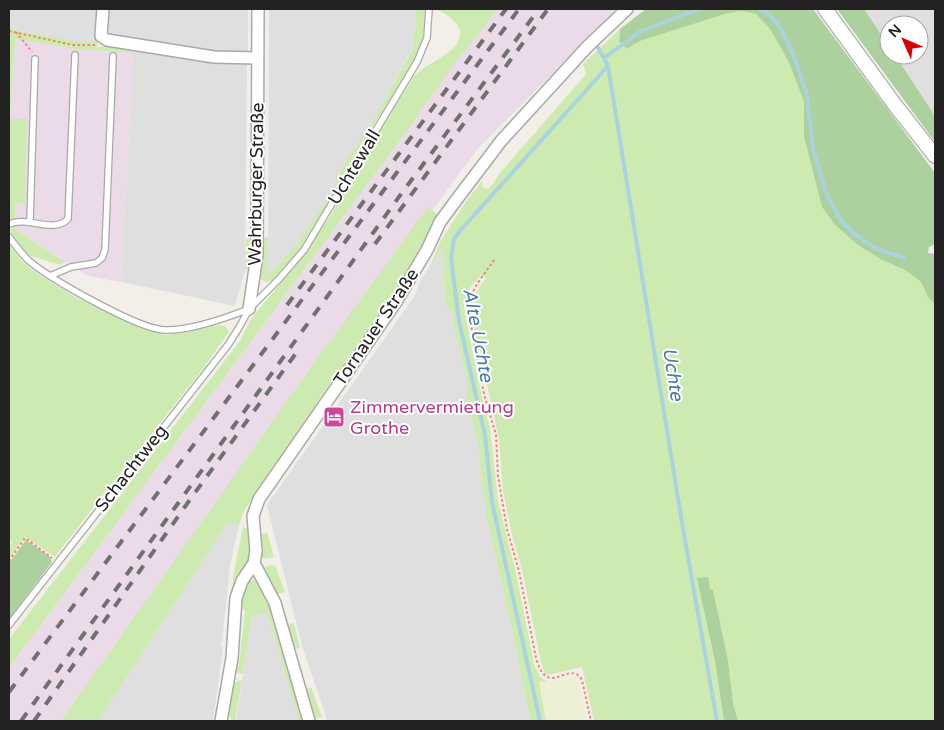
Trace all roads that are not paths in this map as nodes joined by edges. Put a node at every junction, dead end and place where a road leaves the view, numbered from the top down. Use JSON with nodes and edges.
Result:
{"nodes":[{"id":1,"x":103,"y":9,"type":"edge"},
{"id":2,"x":258,"y":9,"type":"edge"},
{"id":3,"x":429,"y":9,"type":"edge"},
{"id":4,"x":627,"y":9,"type":"edge"},
{"id":5,"x":825,"y":9,"type":"edge"},
{"id":6,"x":75,"y":55,"type":"dead end"},
{"id":7,"x":113,"y":56,"type":"dead end"},
{"id":8,"x":257,"y":58,"type":"junction"},
{"id":9,"x":35,"y":59,"type":"road end"},
{"id":10,"x":935,"y":156,"type":"edge"},
{"id":11,"x":30,"y":222,"type":"junction"},
{"id":12,"x":9,"y":224,"type":"edge"},
{"id":13,"x":9,"y":237,"type":"edge"},
{"id":14,"x":50,"y":276,"type":"junction"},
{"id":15,"x":249,"y":309,"type":"junction"},
{"id":16,"x":254,"y":563,"type":"junction"},
{"id":17,"x":9,"y":625,"type":"edge"},
{"id":18,"x":221,"y":721,"type":"edge"},
{"id":19,"x":309,"y":721,"type":"edge"}],
"edges":[{"from":1,"to":8,"type":"street"},
{"from":2,"to":8,"type":"street","name":"Wahrburger Straße"},
{"from":3,"to":15,"type":"lane","name":"Uchtewall"},
{"from":4,"to":16,"type":"street","name":"Tornauer Straße"},
{"from":5,"to":10,"type":"street"},
{"from":6,"to":11,"type":"lane"},
{"from":7,"to":14,"type":"lane"},
{"from":8,"to":15,"type":"street","name":"Wahrburger Straße"},
{"from":9,"to":11,"type":"lane"},
{"from":11,"to":12,"type":"lane"},
{"from":13,"to":14,"type":"lane"},
{"from":14,"to":15,"type":"lane"},
{"from":15,"to":17,"type":"lane","name":"Schachtweg"},
{"from":16,"to":18,"type":"street","name":"Tornauer Straße"},
{"from":16,"to":19,"type":"street"}]}
